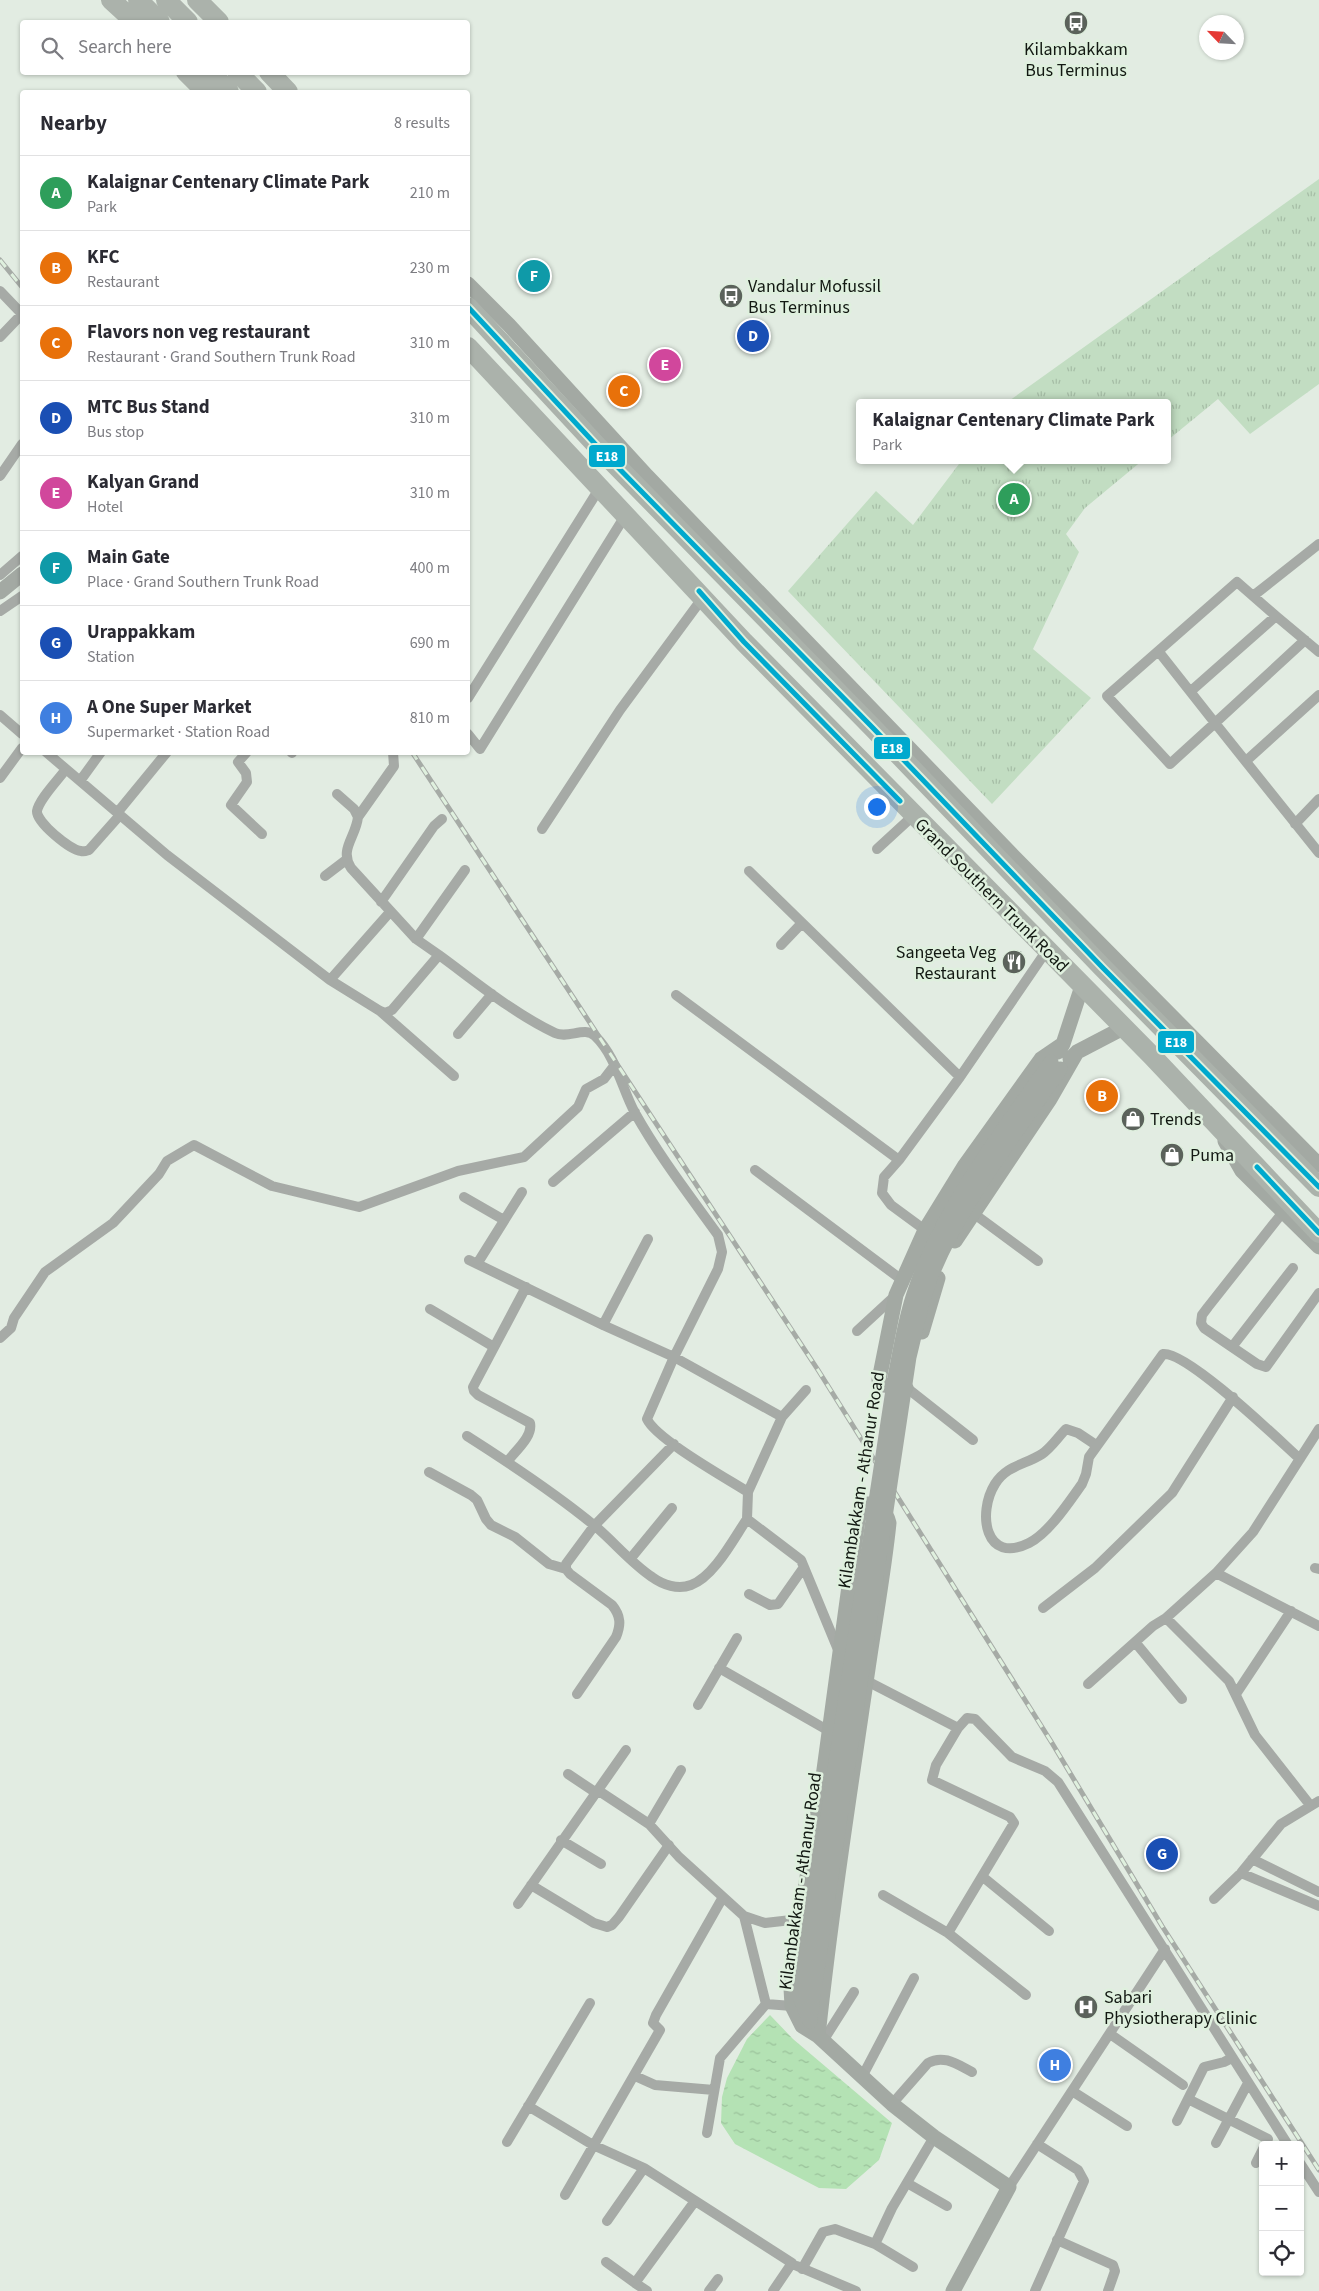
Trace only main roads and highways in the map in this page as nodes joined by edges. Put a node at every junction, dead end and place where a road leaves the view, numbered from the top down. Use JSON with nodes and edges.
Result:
{"nodes":[{"id":1,"x":111,"y":0,"type":"edge"},
{"id":2,"x":138,"y":0,"type":"edge"},
{"id":3,"x":166,"y":0,"type":"edge"},
{"id":4,"x":196,"y":0,"type":"edge"},
{"id":5,"x":133,"y":20,"type":"edge"},
{"id":6,"x":158,"y":20,"type":"edge"},
{"id":7,"x":186,"y":20,"type":"edge"},
{"id":8,"x":217,"y":20,"type":"edge"},
{"id":9,"x":189,"y":75,"type":"edge"},
{"id":10,"x":213,"y":75,"type":"edge"},
{"id":11,"x":240,"y":75,"type":"edge"},
{"id":12,"x":272,"y":75,"type":"edge"},
{"id":13,"x":204,"y":90,"type":"edge"},
{"id":14,"x":227,"y":90,"type":"edge"},
{"id":15,"x":255,"y":90,"type":"edge"},
{"id":16,"x":286,"y":90,"type":"edge"},
{"id":17,"x":470,"y":310,"type":"edge"},
{"id":18,"x":470,"y":350,"type":"edge"},
{"id":19,"x":1319,"y":1187,"type":"edge"},
{"id":20,"x":1319,"y":1233,"type":"edge"}],
"edges":[{"from":1,"to":5,"type":"highway"},
{"from":2,"to":6,"type":"highway"},
{"from":3,"to":7,"type":"highway"},
{"from":4,"to":8,"type":"highway"},
{"from":9,"to":13,"type":"highway"},
{"from":10,"to":14,"type":"highway"},
{"from":11,"to":15,"type":"highway"},
{"from":12,"to":16,"type":"highway"},
{"from":17,"to":19,"type":"highway","name":"Grand Southern Trunk Road"},
{"from":18,"to":20,"type":"highway","name":"Grand Southern Trunk Road"}]}
